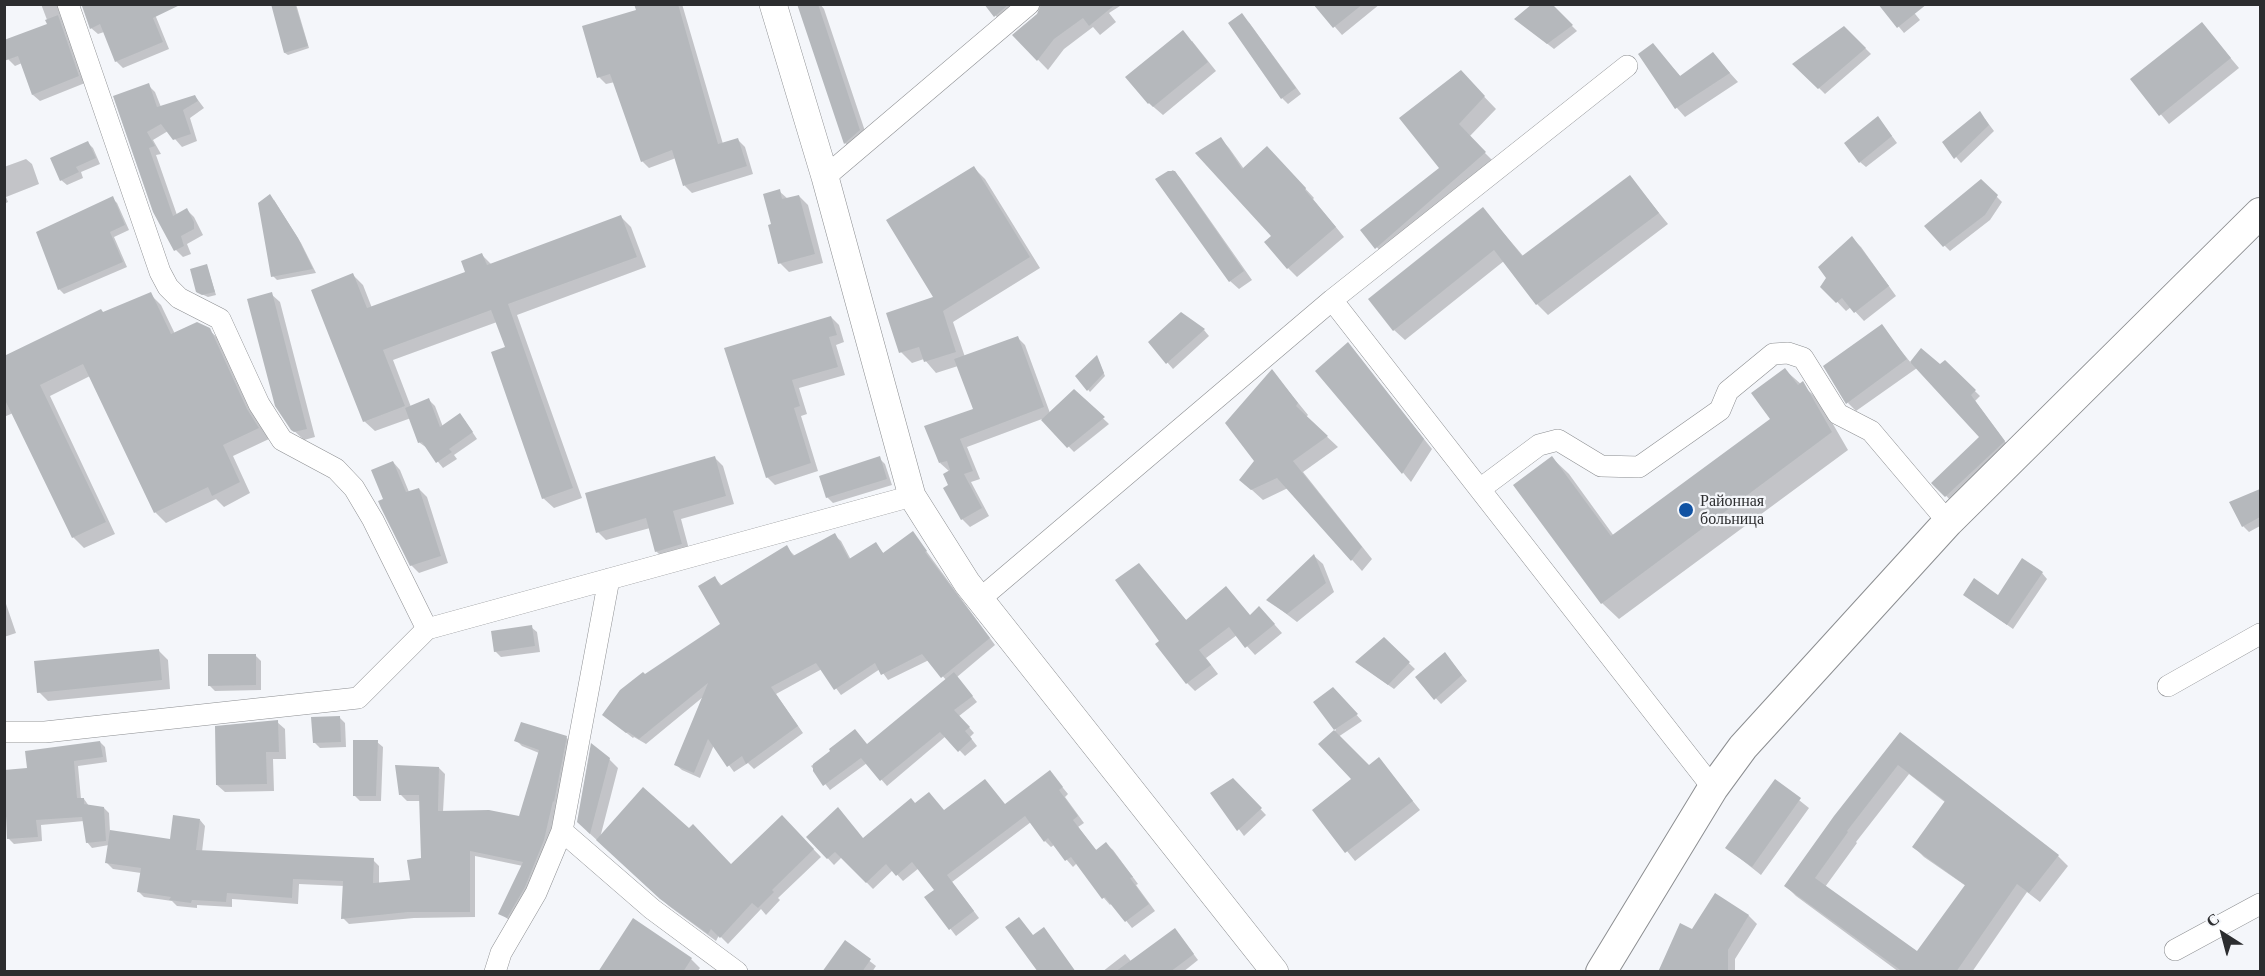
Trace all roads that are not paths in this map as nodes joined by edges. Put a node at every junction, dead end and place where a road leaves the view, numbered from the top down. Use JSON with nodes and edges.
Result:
{"nodes":[{"id":1,"x":68,"y":4,"type":"edge"},
{"id":2,"x":773,"y":4,"type":"edge"},
{"id":3,"x":1029,"y":4,"type":"edge"},
{"id":4,"x":1627,"y":66,"type":"dead end"},
{"id":5,"x":825,"y":177,"type":"junction"},
{"id":6,"x":2260,"y":213,"type":"edge"},
{"id":7,"x":1332,"y":300,"type":"junction"},
{"id":8,"x":1480,"y":489,"type":"junction"},
{"id":9,"x":912,"y":496,"type":"junction"},
{"id":10,"x":1948,"y":522,"type":"junction"},
{"id":11,"x":609,"y":579,"type":"junction"},
{"id":12,"x":981,"y":598,"type":"junction"},
{"id":13,"x":427,"y":629,"type":"junction"},
{"id":14,"x":2260,"y":634,"type":"edge"},
{"id":15,"x":2168,"y":686,"type":"dead end"},
{"id":16,"x":4,"y":732,"type":"edge"},
{"id":17,"x":45,"y":732,"type":"junction"},
{"id":18,"x":4,"y":744,"type":"edge"},
{"id":19,"x":1713,"y":788,"type":"junction"},
{"id":20,"x":562,"y":831,"type":"junction"},
{"id":21,"x":2260,"y":904,"type":"edge"},
{"id":22,"x":2175,"y":950,"type":"dead end"},
{"id":23,"x":495,"y":972,"type":"edge"},
{"id":24,"x":737,"y":972,"type":"edge"},
{"id":25,"x":1275,"y":972,"type":"edge"},
{"id":26,"x":1601,"y":972,"type":"edge"}],
"edges":[{"from":1,"to":13,"type":"street"},
{"from":2,"to":5,"type":"street"},
{"from":3,"to":5,"type":"street"},
{"from":4,"to":7,"type":"street"},
{"from":5,"to":9,"type":"street"},
{"from":6,"to":10,"type":"main road"},
{"from":7,"to":8,"type":"street"},
{"from":7,"to":12,"type":"street"},
{"from":8,"to":10,"type":"street"},
{"from":8,"to":19,"type":"street"},
{"from":9,"to":11,"type":"street"},
{"from":9,"to":12,"type":"street"},
{"from":10,"to":19,"type":"main road"},
{"from":11,"to":13,"type":"street"},
{"from":11,"to":20,"type":"street"},
{"from":12,"to":25,"type":"street"},
{"from":13,"to":17,"type":"street"},
{"from":14,"to":15,"type":"street"},
{"from":16,"to":17,"type":"street"},
{"from":17,"to":18,"type":"street"},
{"from":19,"to":26,"type":"main road"},
{"from":20,"to":23,"type":"street"},
{"from":20,"to":24,"type":"street"},
{"from":21,"to":22,"type":"street"}]}
